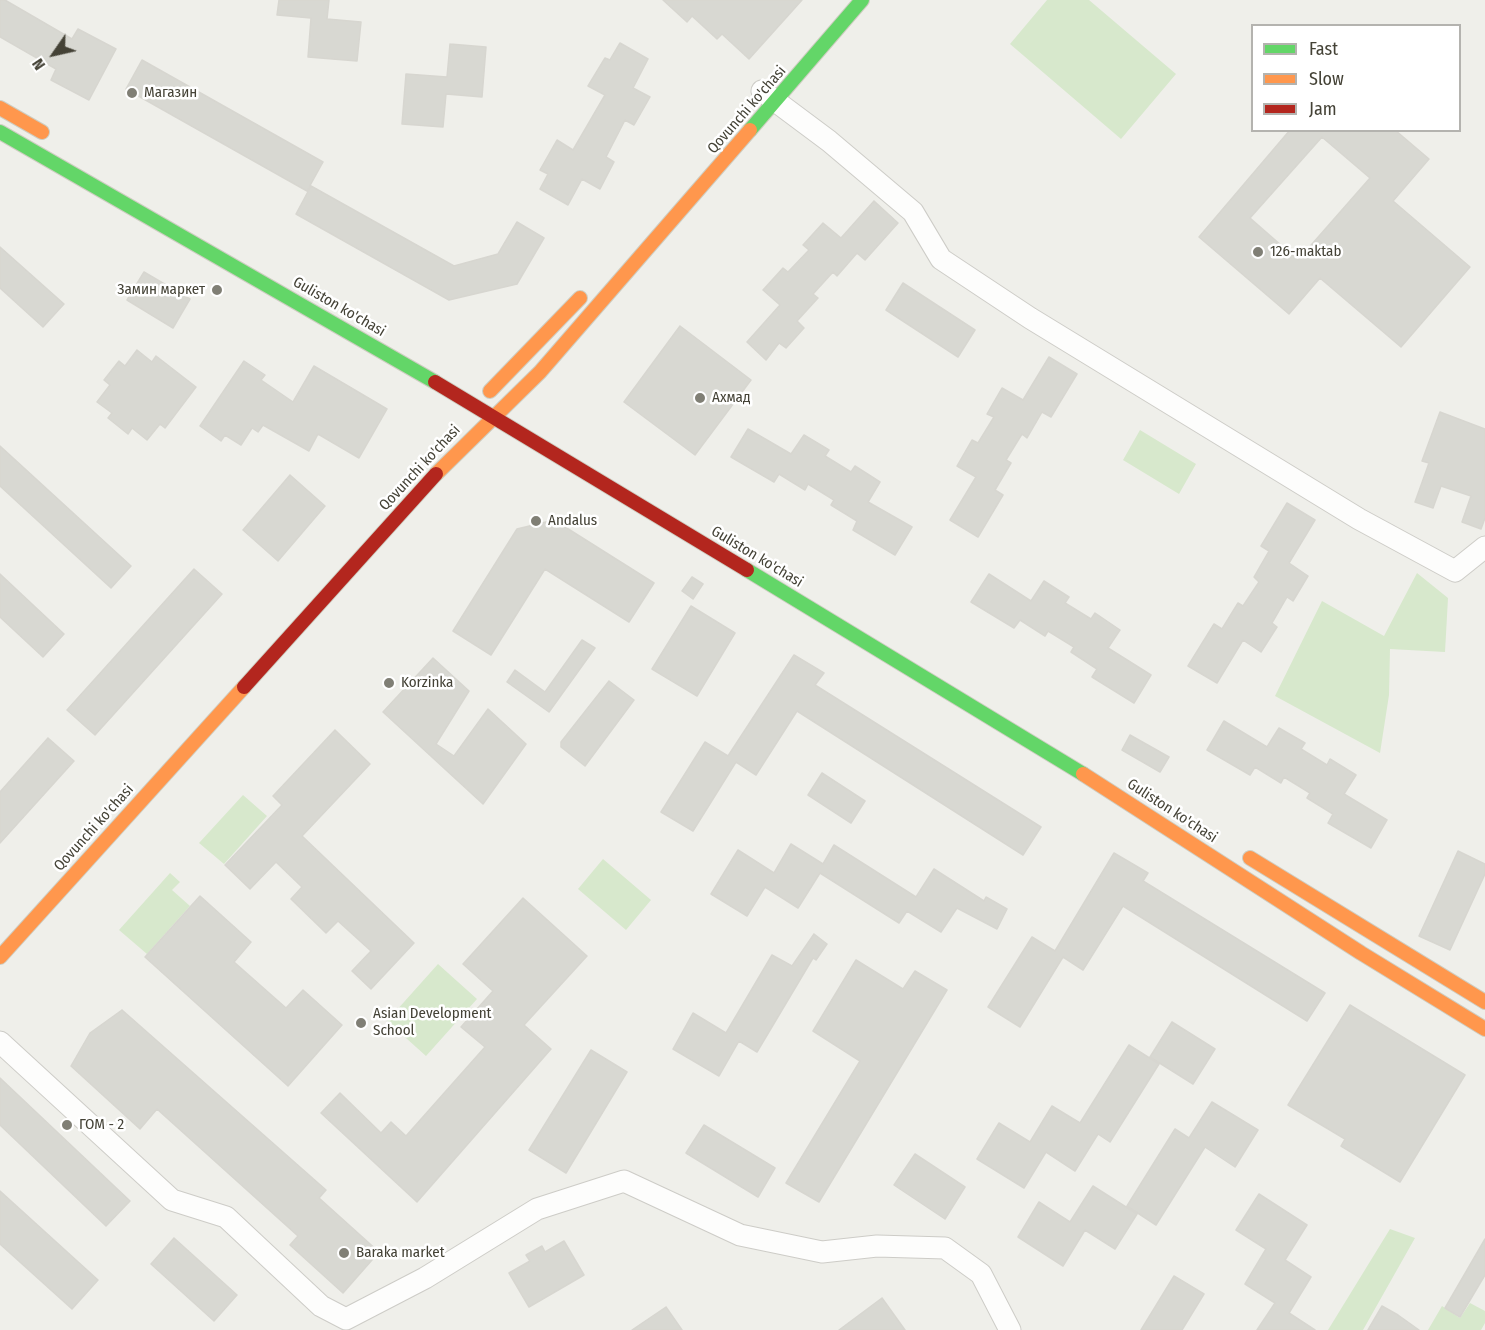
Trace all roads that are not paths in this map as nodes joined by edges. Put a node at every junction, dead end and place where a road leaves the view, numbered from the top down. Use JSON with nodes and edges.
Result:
{"nodes":[{"id":1,"x":862,"y":0,"type":"edge"},
{"id":2,"x":765,"y":93,"type":"junction"},
{"id":3,"x":0,"y":108,"type":"edge"},
{"id":4,"x":0,"y":132,"type":"edge"},
{"id":5,"x":58,"y":142,"type":"dead end"},
{"id":6,"x":587,"y":291,"type":"dead end"},
{"id":7,"x":485,"y":389,"type":"junction"},
{"id":8,"x":474,"y":405,"type":"junction"},
{"id":9,"x":513,"y":405,"type":"junction"},
{"id":10,"x":494,"y":417,"type":"junction"},
{"id":11,"x":461,"y":418,"type":"dead end"},
{"id":12,"x":1485,"y":547,"type":"edge"},
{"id":13,"x":1234,"y":848,"type":"dead end"},
{"id":14,"x":0,"y":957,"type":"edge"},
{"id":15,"x":1485,"y":1002,"type":"edge"},
{"id":16,"x":1485,"y":1029,"type":"edge"},
{"id":17,"x":0,"y":1042,"type":"edge"},
{"id":18,"x":1010,"y":1330,"type":"edge"}],
"edges":[{"from":1,"to":2,"type":"main road","name":"Qovunchi ko'chasi"},
{"from":2,"to":9,"type":"main road","name":"Qovunchi ko'chasi"},
{"from":2,"to":12,"type":"street"},
{"from":3,"to":5,"type":"main road"},
{"from":4,"to":8,"type":"main road","name":"Guliston ko'chasi"},
{"from":6,"to":7,"type":"main road","name":"Qovunchi ko'chasi"},
{"from":7,"to":8,"type":"main road","name":"Qovunchi ko'chasi"},
{"from":7,"to":9,"type":"main road"},
{"from":7,"to":10,"type":"main road"},
{"from":8,"to":10,"type":"main road","name":"Guliston ko'chasi"},
{"from":8,"to":11,"type":"main road","name":"Qovunchi ko'chasi"},
{"from":9,"to":10,"type":"main road","name":"Qovunchi ko'chasi"},
{"from":10,"to":14,"type":"main road","name":"Qovunchi ko'chasi"},
{"from":10,"to":16,"type":"main road","name":"Guliston ko'chasi"},
{"from":13,"to":15,"type":"main road","name":"Guliston ko'chasi"},
{"from":17,"to":18,"type":"street"}]}
